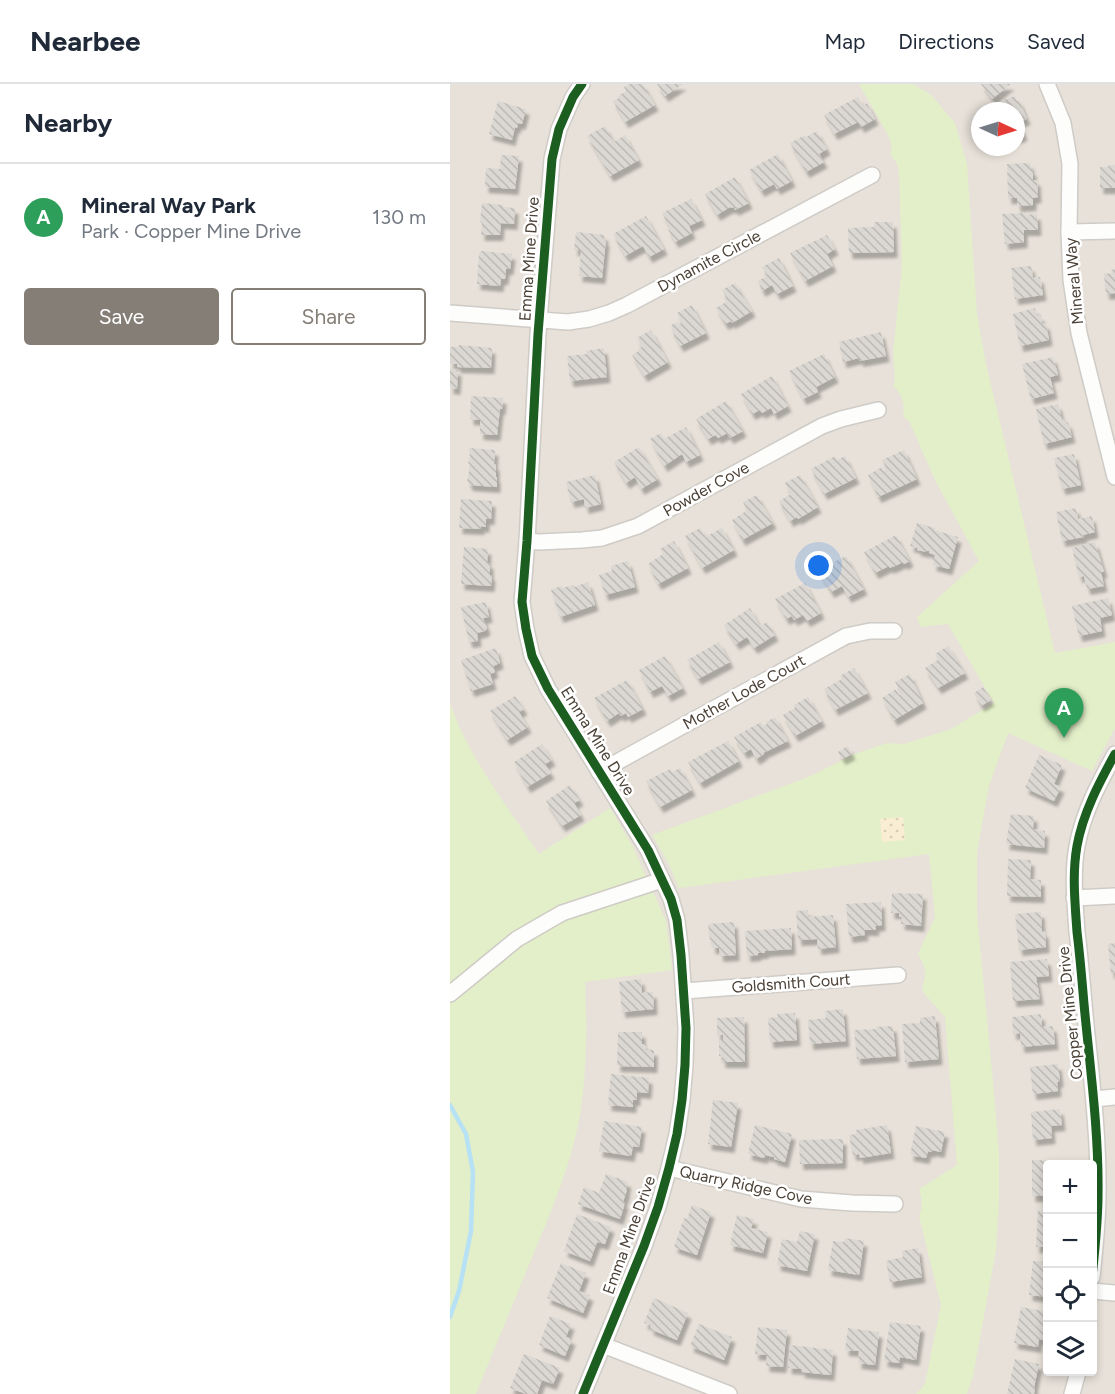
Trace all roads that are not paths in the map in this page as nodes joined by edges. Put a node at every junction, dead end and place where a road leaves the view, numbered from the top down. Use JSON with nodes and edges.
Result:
{"nodes":[{"id":1,"x":582,"y":84,"type":"edge"},
{"id":2,"x":1047,"y":84,"type":"edge"},
{"id":3,"x":872,"y":176,"type":"dead end"},
{"id":4,"x":1115,"y":231,"type":"edge"},
{"id":5,"x":1069,"y":232,"type":"junction"},
{"id":6,"x":450,"y":313,"type":"edge"},
{"id":7,"x":539,"y":320,"type":"junction"},
{"id":8,"x":878,"y":410,"type":"dead end"},
{"id":9,"x":1112,"y":453,"type":"edge"},
{"id":10,"x":1115,"y":477,"type":"edge"},
{"id":11,"x":527,"y":541,"type":"junction"},
{"id":12,"x":894,"y":631,"type":"dead end"},
{"id":13,"x":1115,"y":754,"type":"edge"},
{"id":14,"x":599,"y":772,"type":"junction"},
{"id":15,"x":663,"y":880,"type":"junction"},
{"id":16,"x":1115,"y":896,"type":"edge"},
{"id":17,"x":1074,"y":898,"type":"junction"},
{"id":18,"x":898,"y":975,"type":"dead end"},
{"id":19,"x":684,"y":991,"type":"junction"},
{"id":20,"x":450,"y":994,"type":"edge"},
{"id":21,"x":1115,"y":1097,"type":"edge"},
{"id":22,"x":1094,"y":1099,"type":"junction"},
{"id":23,"x":669,"y":1168,"type":"junction"},
{"id":24,"x":895,"y":1204,"type":"dead end"},
{"id":25,"x":1093,"y":1268,"type":"edge"},
{"id":26,"x":1097,"y":1291,"type":"edge"},
{"id":27,"x":1115,"y":1293,"type":"edge"},
{"id":28,"x":603,"y":1345,"type":"junction"},
{"id":29,"x":1077,"y":1376,"type":"edge"},
{"id":30,"x":583,"y":1394,"type":"edge"},
{"id":31,"x":729,"y":1394,"type":"edge"},
{"id":32,"x":1072,"y":1394,"type":"edge"}],
"edges":[{"from":1,"to":7,"type":"street","name":"Emma Mine Drive"},
{"from":2,"to":5,"type":"street","name":"Mineral Way"},
{"from":3,"to":7,"type":"street","name":"Dynamite Circle"},
{"from":4,"to":5,"type":"street"},
{"from":5,"to":9,"type":"street","name":"Mineral Way"},
{"from":6,"to":7,"type":"street","name":"Dynamite Circle"},
{"from":7,"to":11,"type":"street","name":"Emma Mine Drive"},
{"from":8,"to":11,"type":"street","name":"Powder Cove"},
{"from":9,"to":10,"type":"street","name":"Mineral Way"},
{"from":11,"to":14,"type":"street","name":"Emma Mine Drive"},
{"from":12,"to":14,"type":"street","name":"Mother Lode Court"},
{"from":13,"to":17,"type":"street","name":"Copper Mine Drive"},
{"from":14,"to":15,"type":"street","name":"Emma Mine Drive"},
{"from":15,"to":19,"type":"street","name":"Emma Mine Drive"},
{"from":15,"to":20,"type":"street"},
{"from":16,"to":17,"type":"street"},
{"from":17,"to":22,"type":"street","name":"Copper Mine Drive"},
{"from":18,"to":19,"type":"street","name":"Goldsmith Court"},
{"from":19,"to":23,"type":"street","name":"Emma Mine Drive"},
{"from":21,"to":22,"type":"street"},
{"from":22,"to":25,"type":"street","name":"Copper Mine Drive"},
{"from":23,"to":24,"type":"street","name":"Quarry Ridge Cove"},
{"from":23,"to":28,"type":"street","name":"Emma Mine Drive"},
{"from":26,"to":27,"type":"street"},
{"from":28,"to":30,"type":"street","name":"Emma Mine Drive"},
{"from":28,"to":31,"type":"street"},
{"from":29,"to":32,"type":"street"}]}
